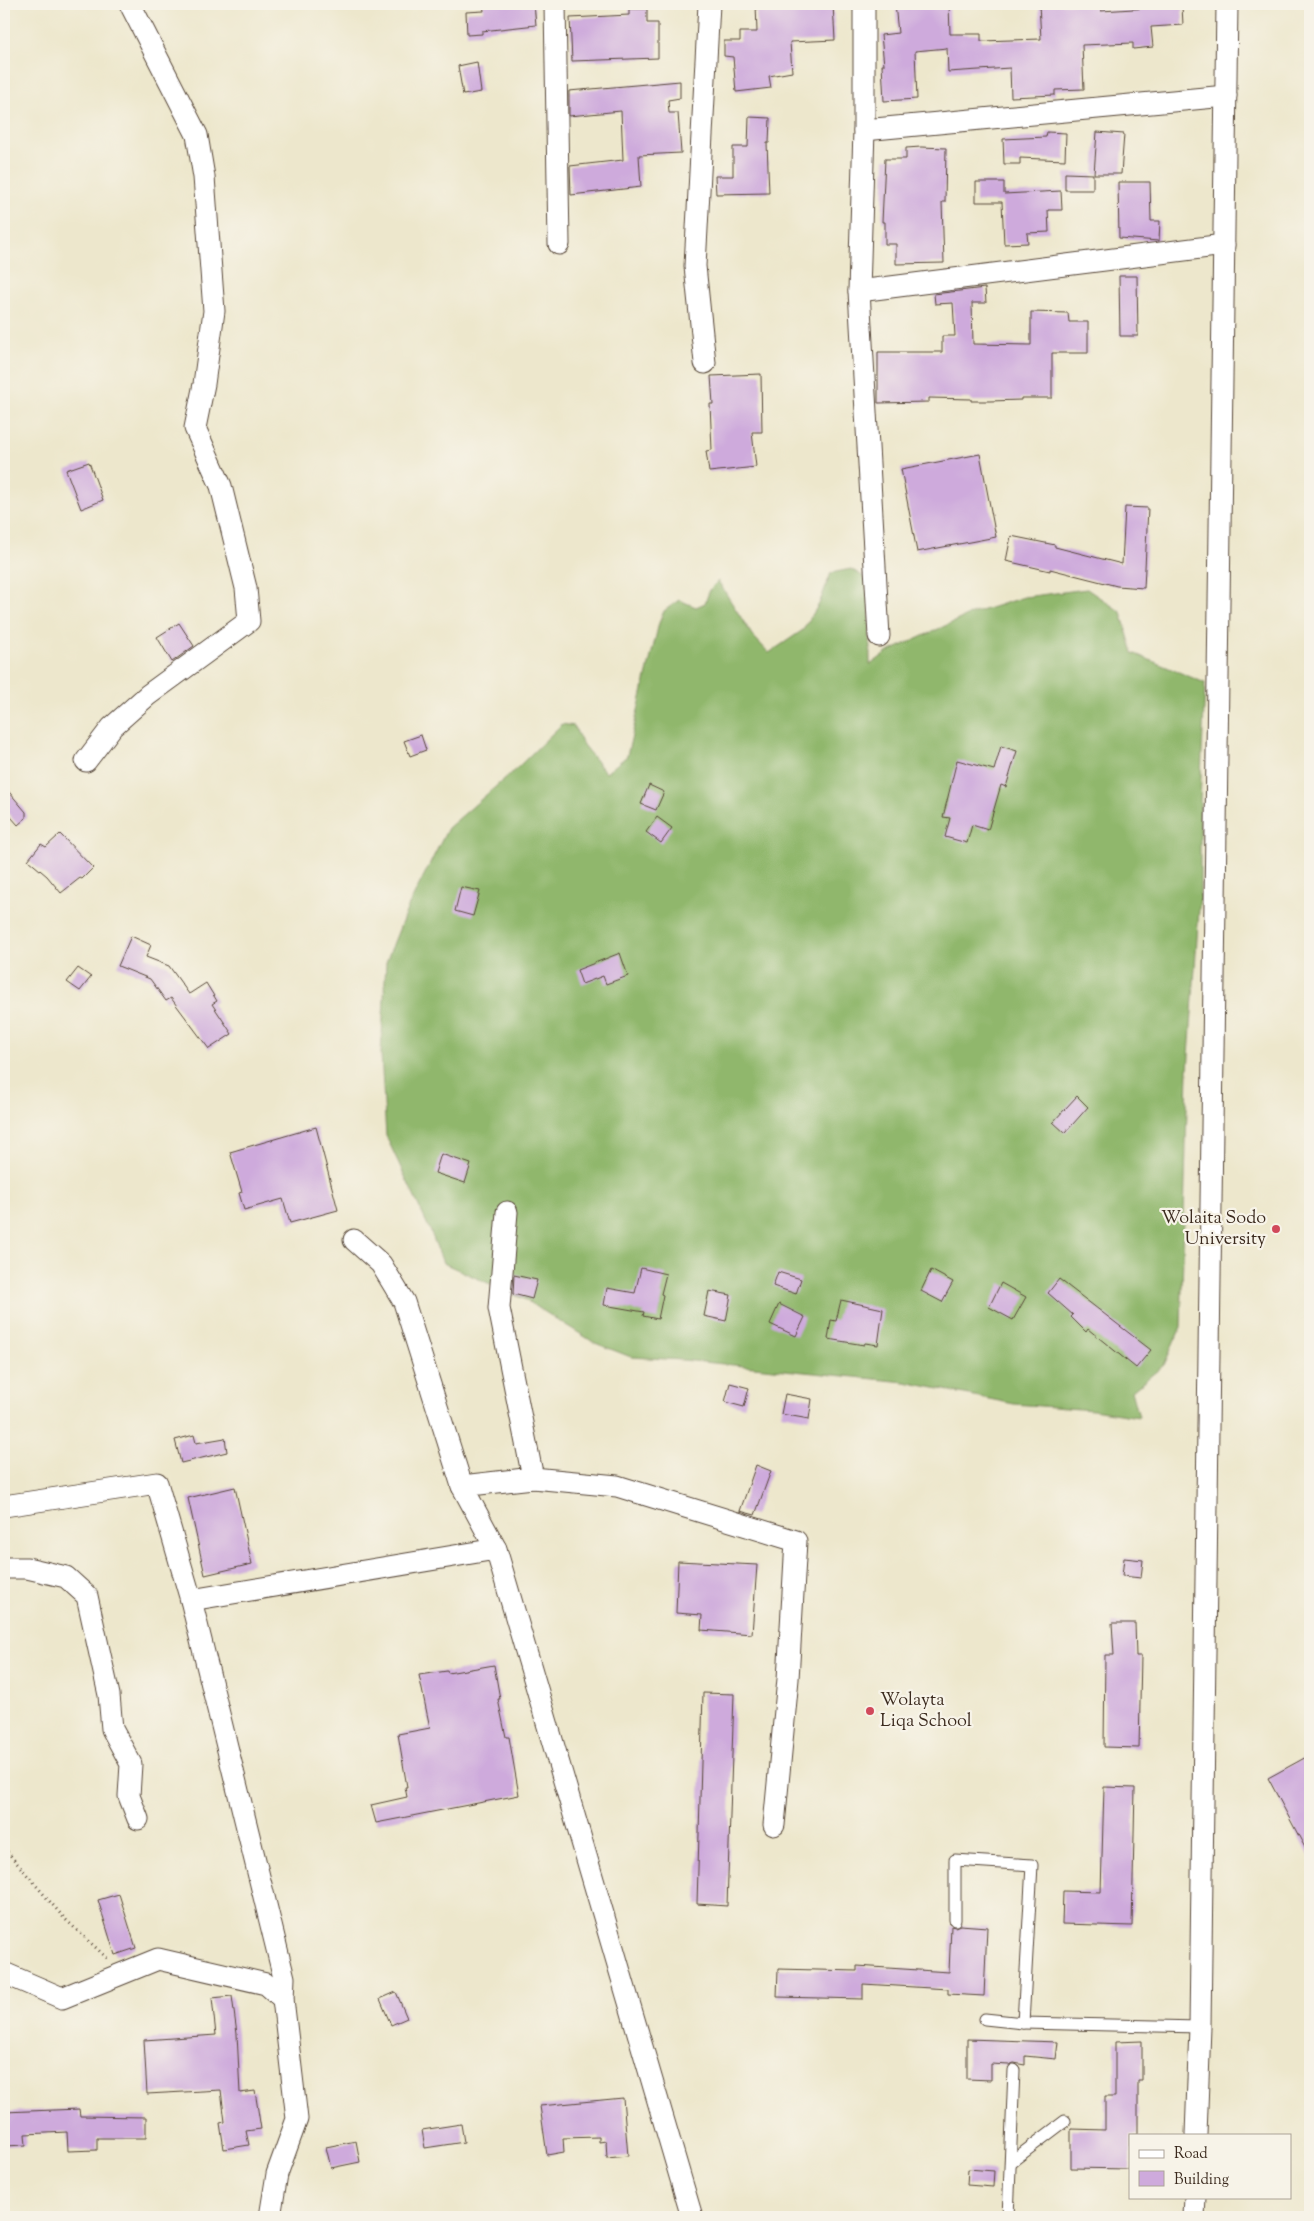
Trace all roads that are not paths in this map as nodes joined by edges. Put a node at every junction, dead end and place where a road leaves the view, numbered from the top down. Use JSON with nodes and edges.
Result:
{"nodes":[{"id":1,"x":130,"y":4,"type":"edge"},
{"id":2,"x":555,"y":4,"type":"edge"},
{"id":3,"x":709,"y":4,"type":"edge"},
{"id":4,"x":864,"y":4,"type":"edge"},
{"id":5,"x":1227,"y":4,"type":"edge"},
{"id":6,"x":1226,"y":96,"type":"junction"},
{"id":7,"x":864,"y":130,"type":"junction"},
{"id":8,"x":559,"y":244,"type":"dead end"},
{"id":9,"x":1224,"y":245,"type":"junction"},
{"id":10,"x":859,"y":291,"type":"junction"},
{"id":11,"x":705,"y":363,"type":"dead end"},
{"id":12,"x":879,"y":636,"type":"dead end"},
{"id":13,"x":86,"y":761,"type":"dead end"},
{"id":14,"x":507,"y":1212,"type":"dead end"},
{"id":15,"x":354,"y":1240,"type":"dead end"},
{"id":16,"x":534,"y":1478,"type":"junction"},
{"id":17,"x":462,"y":1486,"type":"junction"},
{"id":18,"x":4,"y":1506,"type":"edge"},
{"id":19,"x":496,"y":1549,"type":"junction"},
{"id":20,"x":4,"y":1568,"type":"edge"},
{"id":21,"x":191,"y":1600,"type":"junction"},
{"id":22,"x":138,"y":1820,"type":"dead end"},
{"id":23,"x":774,"y":1825,"type":"dead end"},
{"id":24,"x":955,"y":1920,"type":"dead end"},
{"id":25,"x":4,"y":1973,"type":"edge"},
{"id":26,"x":283,"y":1999,"type":"junction"},
{"id":27,"x":985,"y":2019,"type":"dead end"},
{"id":28,"x":1023,"y":2023,"type":"junction"},
{"id":29,"x":1200,"y":2026,"type":"junction"},
{"id":30,"x":1014,"y":2070,"type":"dead end"},
{"id":31,"x":1065,"y":2121,"type":"dead end"},
{"id":32,"x":1196,"y":2134,"type":"edge"},
{"id":33,"x":1011,"y":2162,"type":"junction"},
{"id":34,"x":1195,"y":2198,"type":"edge"},
{"id":35,"x":270,"y":2217,"type":"edge"},
{"id":36,"x":692,"y":2217,"type":"edge"},
{"id":37,"x":1008,"y":2217,"type":"edge"},
{"id":38,"x":1194,"y":2217,"type":"edge"}],
"edges":[{"from":1,"to":13,"type":"street"},
{"from":2,"to":8,"type":"street"},
{"from":3,"to":11,"type":"street"},
{"from":4,"to":7,"type":"street"},
{"from":5,"to":6,"type":"street"},
{"from":6,"to":7,"type":"street"},
{"from":6,"to":9,"type":"street"},
{"from":7,"to":10,"type":"street"},
{"from":9,"to":10,"type":"street"},
{"from":9,"to":29,"type":"street"},
{"from":10,"to":12,"type":"street"},
{"from":14,"to":16,"type":"street"},
{"from":15,"to":17,"type":"street"},
{"from":16,"to":17,"type":"street"},
{"from":16,"to":23,"type":"street"},
{"from":17,"to":19,"type":"street"},
{"from":18,"to":21,"type":"street"},
{"from":19,"to":21,"type":"street"},
{"from":19,"to":36,"type":"street"},
{"from":20,"to":22,"type":"street"},
{"from":21,"to":26,"type":"street"},
{"from":24,"to":28,"type":"lane"},
{"from":25,"to":26,"type":"street"},
{"from":26,"to":35,"type":"street"},
{"from":27,"to":28,"type":"lane"},
{"from":28,"to":29,"type":"lane"},
{"from":29,"to":32,"type":"street"},
{"from":30,"to":33,"type":"lane"},
{"from":31,"to":33,"type":"lane"},
{"from":33,"to":37,"type":"lane"},
{"from":34,"to":38,"type":"street"}]}
